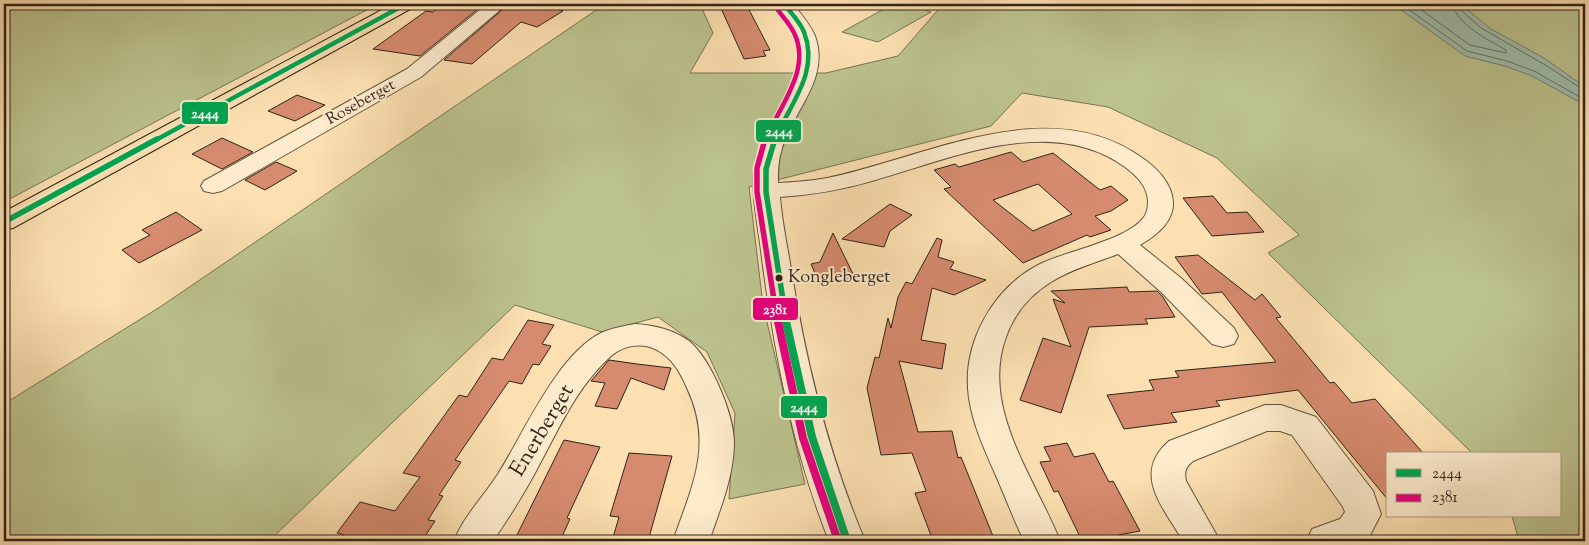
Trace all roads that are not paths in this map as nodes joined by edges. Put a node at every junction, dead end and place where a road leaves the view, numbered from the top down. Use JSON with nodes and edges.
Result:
{"nodes":[{"id":1,"x":406,"y":4,"type":"edge"},
{"id":2,"x":498,"y":4,"type":"edge"},
{"id":3,"x":784,"y":4,"type":"edge"},
{"id":4,"x":213,"y":186,"type":"dead end"},
{"id":5,"x":768,"y":191,"type":"junction"},
{"id":6,"x":4,"y":222,"type":"edge"},
{"id":7,"x":1121,"y":242,"type":"junction"},
{"id":8,"x":1223,"y":336,"type":"dead end"},
{"id":9,"x":472,"y":541,"type":"edge"},
{"id":10,"x":690,"y":541,"type":"edge"},
{"id":11,"x":847,"y":541,"type":"edge"},
{"id":12,"x":1042,"y":541,"type":"edge"},
{"id":13,"x":1202,"y":541,"type":"edge"},
{"id":14,"x":1325,"y":541,"type":"edge"}],
"edges":[{"from":1,"to":6,"type":"main road"},
{"from":2,"to":4,"type":"street","name":"Roseberget"},
{"from":3,"to":5,"type":"street"},
{"from":5,"to":7,"type":"street"},
{"from":5,"to":11,"type":"street"},
{"from":7,"to":8,"type":"street"},
{"from":7,"to":12,"type":"street"},
{"from":9,"to":10,"type":"street","name":"Enerberget"},
{"from":13,"to":14,"type":"street"}]}
